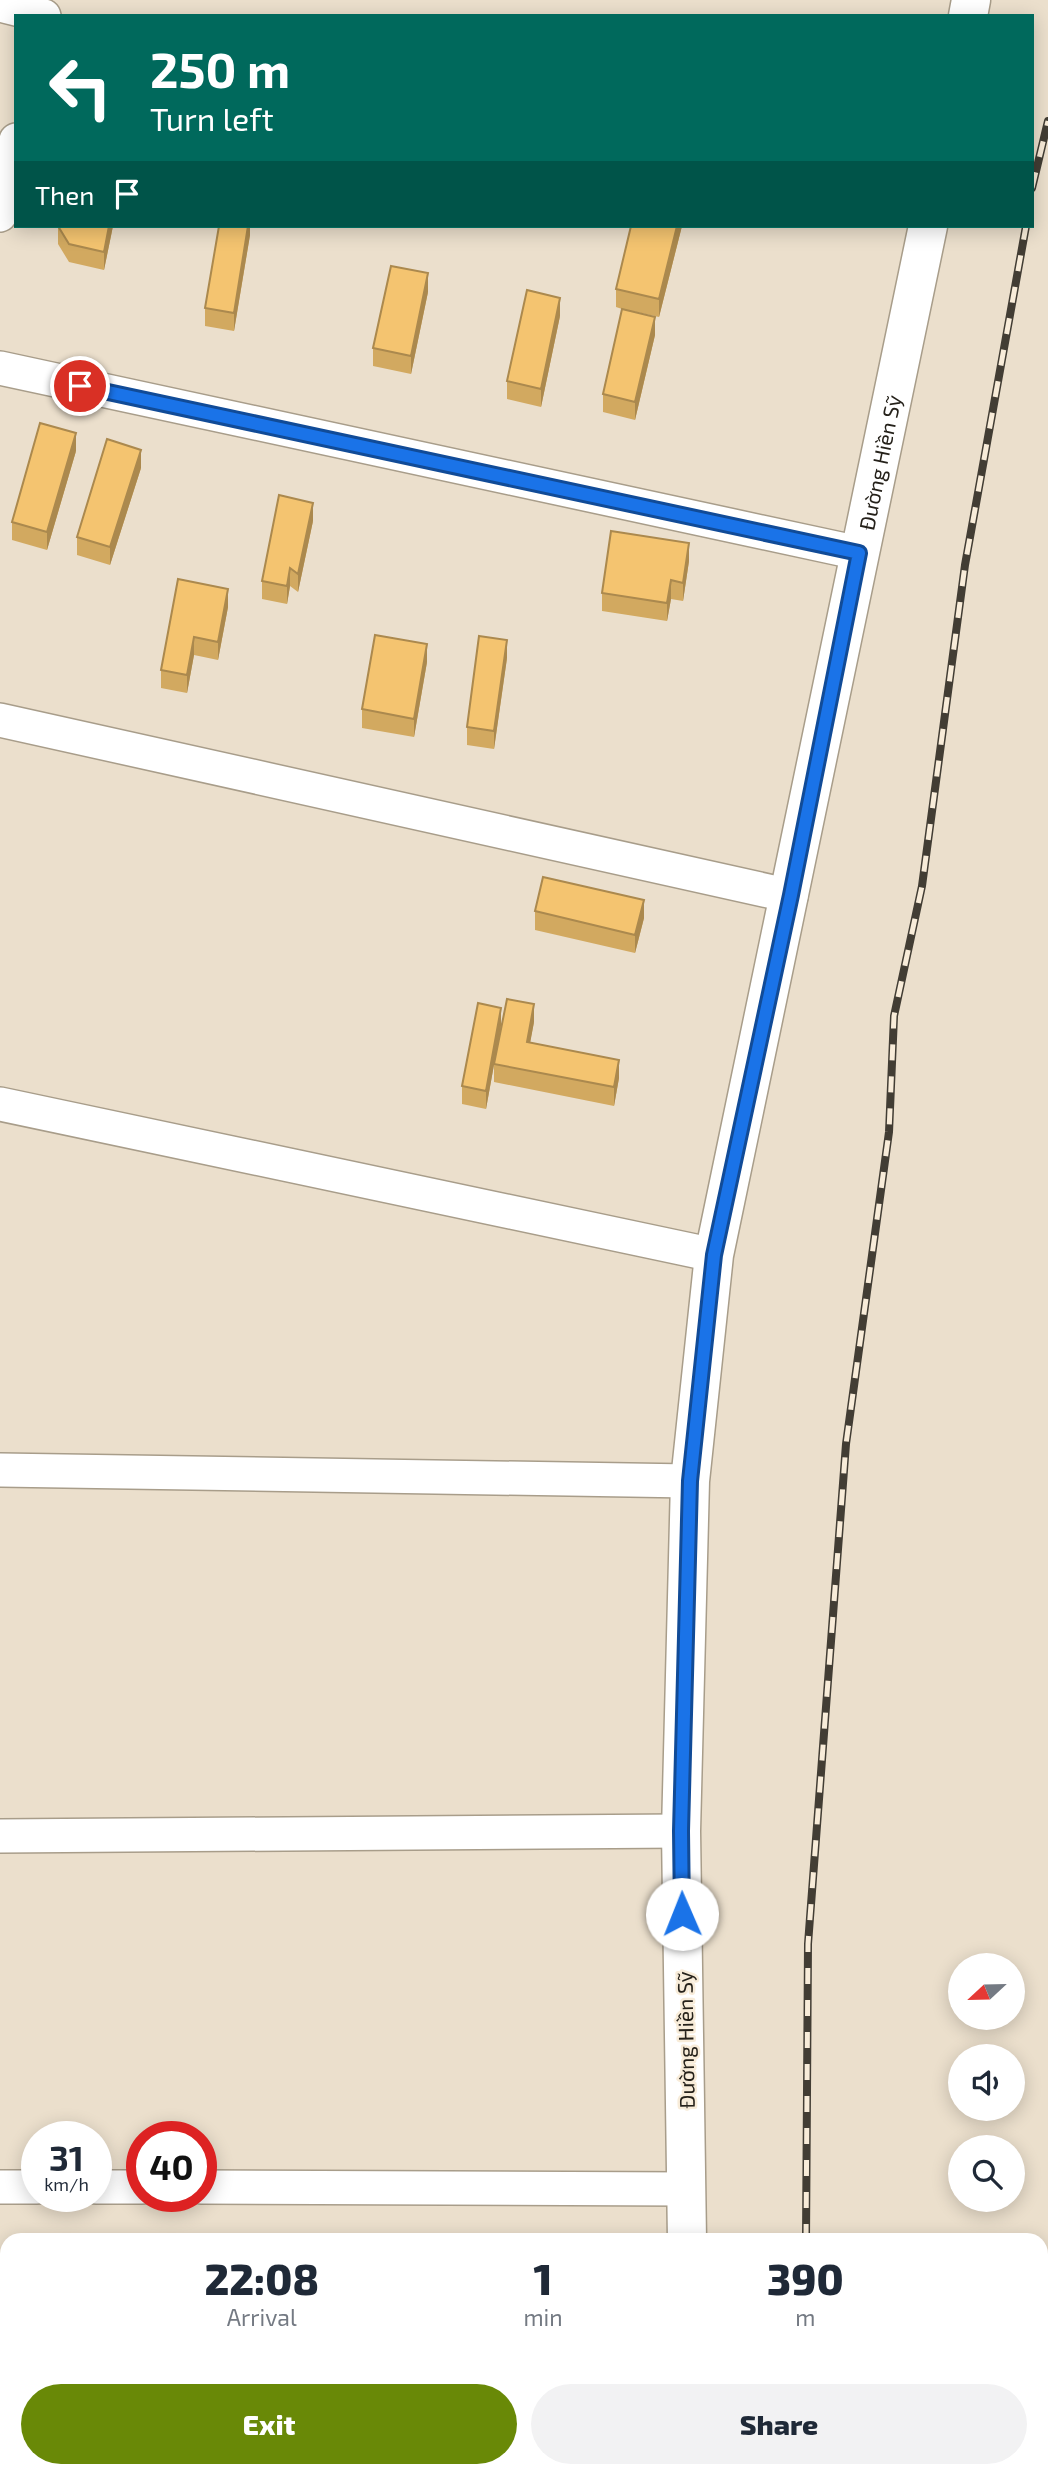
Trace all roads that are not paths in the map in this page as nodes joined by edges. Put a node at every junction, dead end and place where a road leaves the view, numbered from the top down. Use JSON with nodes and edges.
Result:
{"nodes":[{"id":1,"x":0,"y":5,"type":"edge"},
{"id":2,"x":34,"y":14,"type":"edge"},
{"id":3,"x":14,"y":149,"type":"edge"},
{"id":4,"x":0,"y":215,"type":"edge"},
{"id":5,"x":928,"y":228,"type":"edge"},
{"id":6,"x":0,"y":368,"type":"edge"},
{"id":7,"x":859,"y":553,"type":"junction"},
{"id":8,"x":0,"y":720,"type":"edge"},
{"id":9,"x":791,"y":895,"type":"junction"},
{"id":10,"x":0,"y":1104,"type":"edge"},
{"id":11,"x":714,"y":1255,"type":"junction"},
{"id":12,"x":0,"y":1470,"type":"edge"},
{"id":13,"x":690,"y":1481,"type":"junction"},
{"id":14,"x":681,"y":1831,"type":"junction"},
{"id":15,"x":0,"y":1836,"type":"edge"},
{"id":16,"x":0,"y":2187,"type":"edge"},
{"id":17,"x":21,"y":2187,"type":"edge"},
{"id":18,"x":217,"y":2187,"type":"edge"},
{"id":19,"x":687,"y":2189,"type":"junction"},
{"id":20,"x":687,"y":2233,"type":"edge"}],
"edges":[{"from":1,"to":2,"type":"street"},
{"from":3,"to":4,"type":"street"},
{"from":5,"to":7,"type":"street","name":"Đường Hiền Sỹ"},
{"from":6,"to":7,"type":"street"},
{"from":7,"to":9,"type":"street","name":"Đường Hiền Sỹ"},
{"from":8,"to":9,"type":"street"},
{"from":9,"to":11,"type":"street","name":"Đường Hiền Sỹ"},
{"from":10,"to":11,"type":"street"},
{"from":11,"to":13,"type":"street","name":"Đường Hiền Sỹ"},
{"from":12,"to":13,"type":"street"},
{"from":13,"to":14,"type":"street","name":"Đường Hiền Sỹ"},
{"from":14,"to":15,"type":"street"},
{"from":14,"to":19,"type":"street","name":"Đường Hiền Sỹ"},
{"from":16,"to":17,"type":"street"},
{"from":18,"to":19,"type":"street"},
{"from":19,"to":20,"type":"street","name":"Đường Hiền Sỹ"}]}
